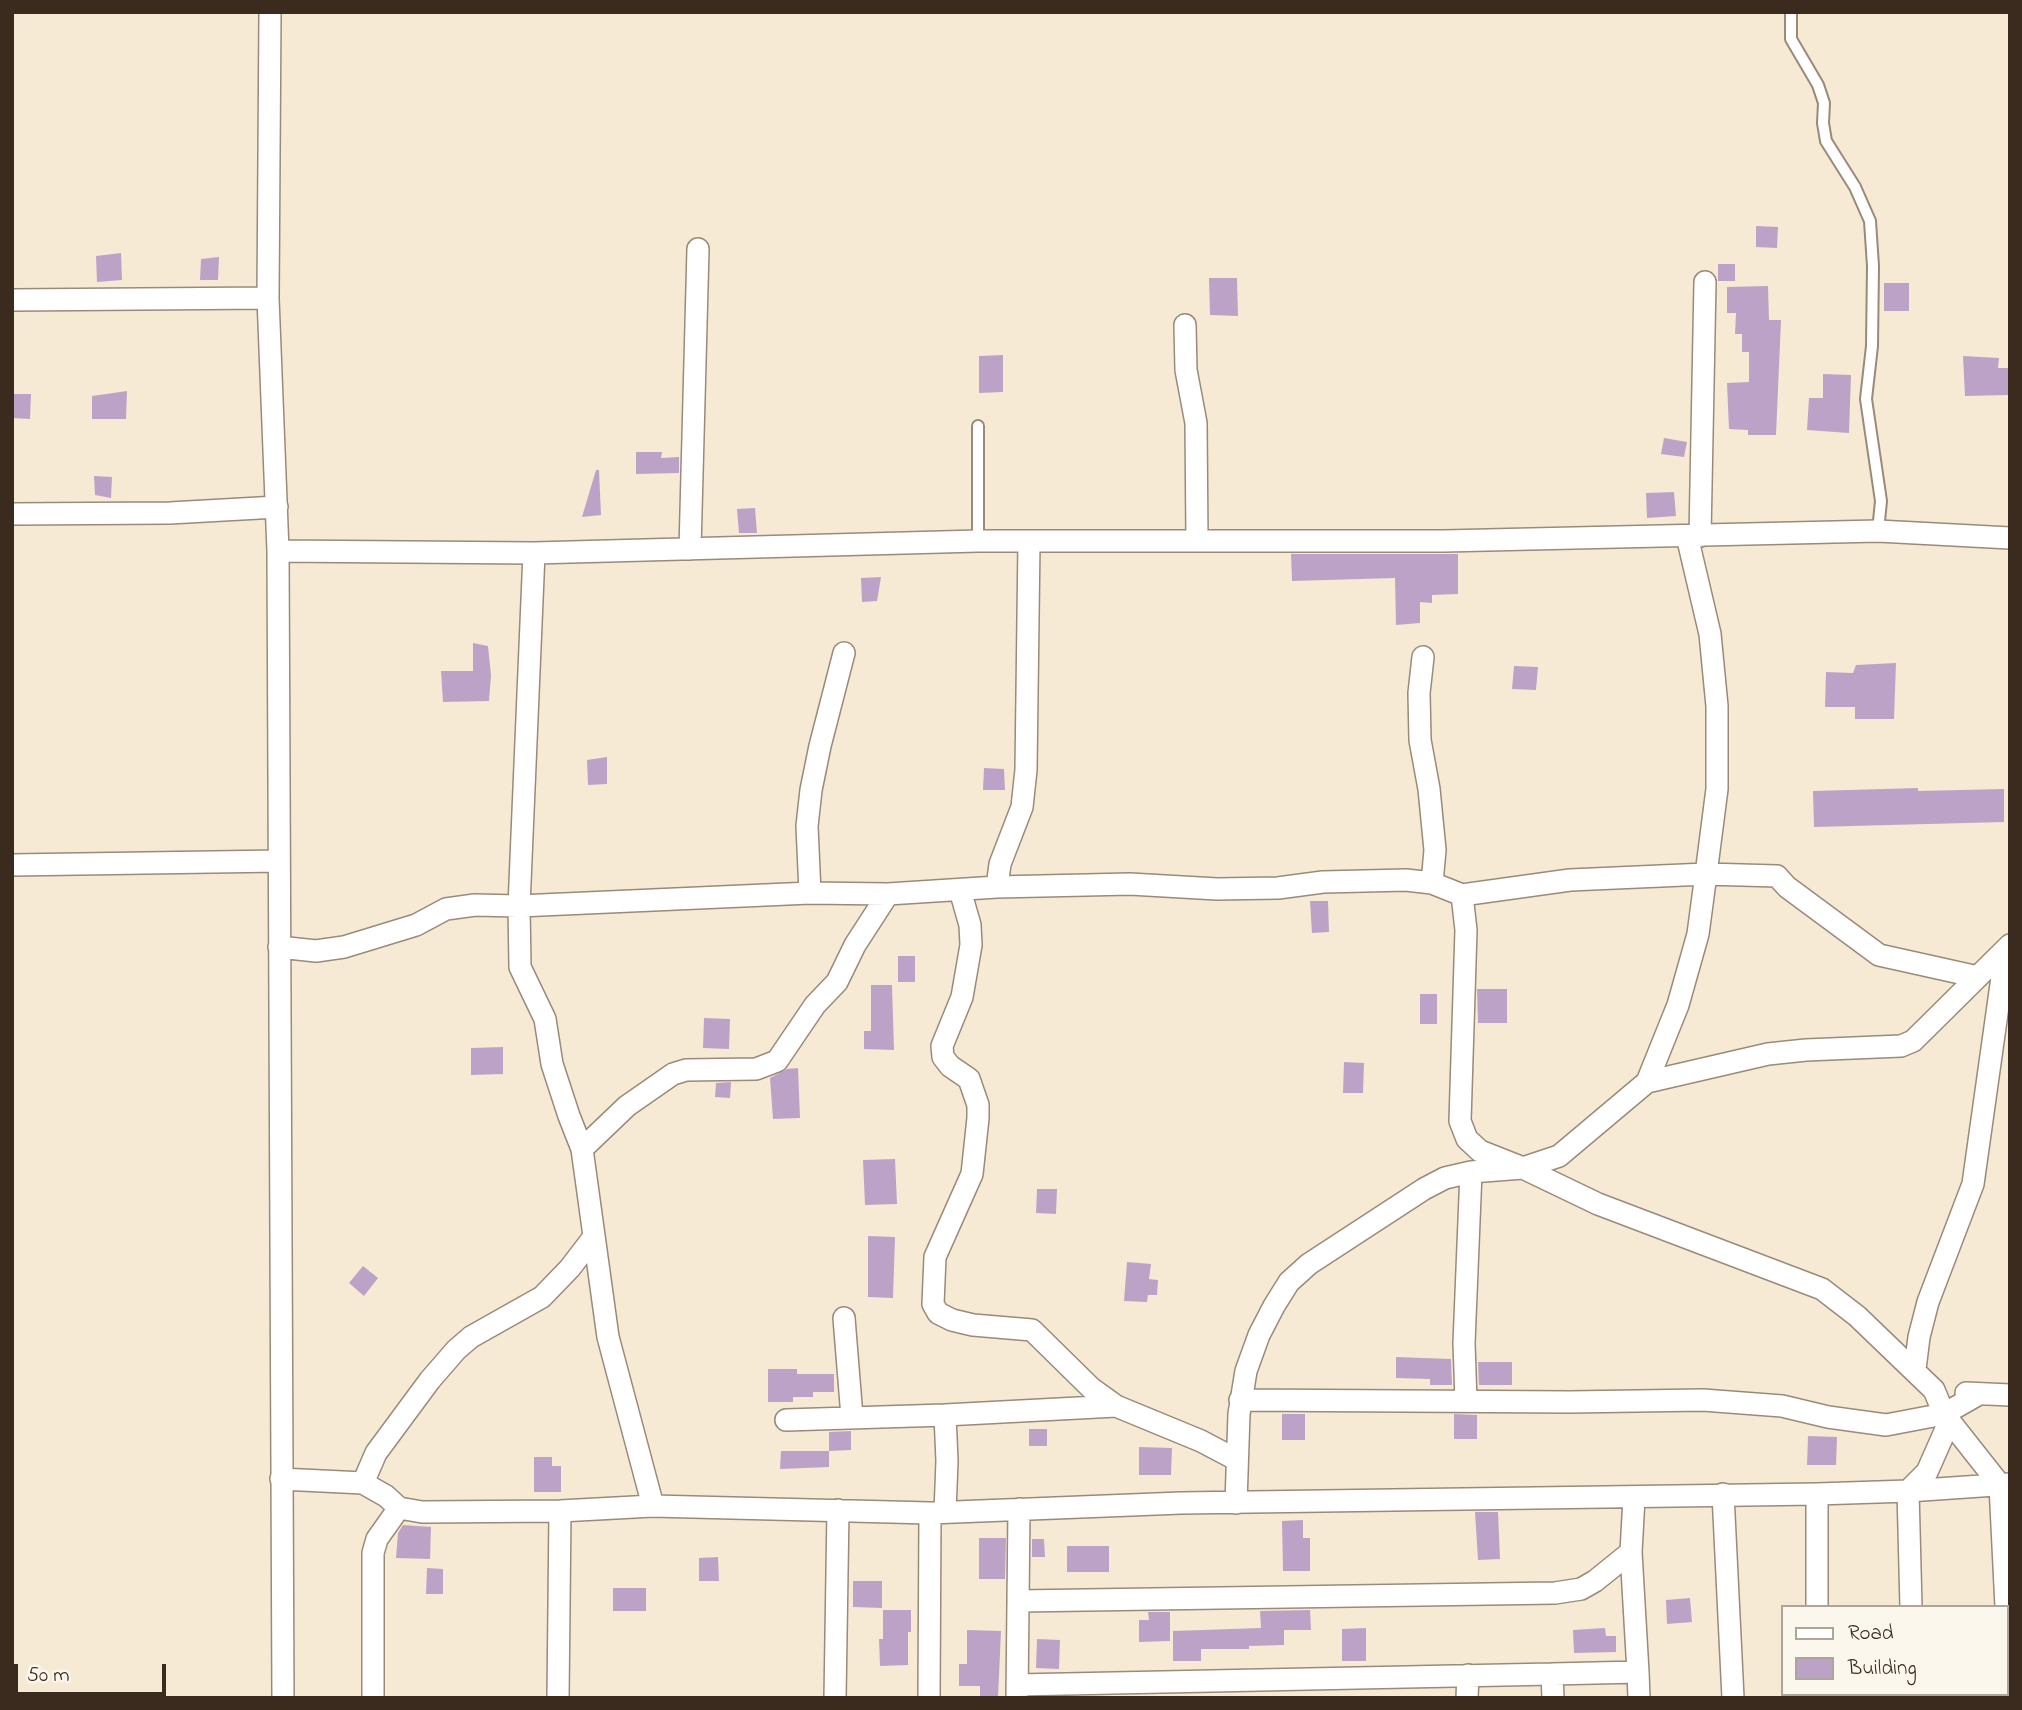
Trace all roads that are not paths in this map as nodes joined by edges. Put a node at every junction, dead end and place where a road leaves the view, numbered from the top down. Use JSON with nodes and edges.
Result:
{"nodes":[{"id":1,"x":270,"y":12,"type":"edge"},
{"id":2,"x":1791,"y":12,"type":"edge"},
{"id":3,"x":698,"y":249,"type":"dead end"},
{"id":4,"x":1705,"y":282,"type":"dead end"},
{"id":5,"x":268,"y":298,"type":"junction"},
{"id":6,"x":12,"y":300,"type":"edge"},
{"id":7,"x":1185,"y":324,"type":"dead end"},
{"id":8,"x":978,"y":426,"type":"dead end"},
{"id":9,"x":277,"y":507,"type":"junction"},
{"id":10,"x":12,"y":514,"type":"edge"},
{"id":11,"x":1878,"y":531,"type":"junction"},
{"id":12,"x":1693,"y":536,"type":"junction"},
{"id":13,"x":2010,"y":538,"type":"edge"},
{"id":14,"x":1197,"y":540,"type":"junction"},
{"id":15,"x":978,"y":541,"type":"junction"},
{"id":16,"x":1029,"y":542,"type":"junction"},
{"id":17,"x":690,"y":549,"type":"junction"},
{"id":18,"x":278,"y":551,"type":"junction"},
{"id":19,"x":534,"y":553,"type":"junction"},
{"id":20,"x":844,"y":653,"type":"dead end"},
{"id":21,"x":1423,"y":657,"type":"dead end"},
{"id":22,"x":279,"y":861,"type":"junction"},
{"id":23,"x":12,"y":865,"type":"edge"},
{"id":24,"x":1706,"y":874,"type":"junction"},
{"id":25,"x":1432,"y":883,"type":"junction"},
{"id":26,"x":997,"y":887,"type":"junction"},
{"id":27,"x":960,"y":890,"type":"junction"},
{"id":28,"x":810,"y":893,"type":"junction"},
{"id":29,"x":888,"y":894,"type":"junction"},
{"id":30,"x":1462,"y":895,"type":"junction"},
{"id":31,"x":519,"y":906,"type":"junction"},
{"id":32,"x":279,"y":947,"type":"junction"},
{"id":33,"x":2008,"y":947,"type":"edge"},
{"id":34,"x":1978,"y":977,"type":"junction"},
{"id":35,"x":1647,"y":1082,"type":"junction"},
{"id":36,"x":1460,"y":1121,"type":"junction"},
{"id":37,"x":582,"y":1149,"type":"junction"},
{"id":38,"x":1523,"y":1167,"type":"junction"},
{"id":39,"x":1466,"y":1174,"type":"junction"},
{"id":40,"x":593,"y":1238,"type":"junction"},
{"id":41,"x":844,"y":1318,"type":"dead end"},
{"id":42,"x":1914,"y":1369,"type":"junction"},
{"id":43,"x":1934,"y":1390,"type":"junction"},
{"id":44,"x":1979,"y":1394,"type":"junction"},
{"id":45,"x":2010,"y":1395,"type":"edge"},
{"id":46,"x":1240,"y":1400,"type":"junction"},
{"id":47,"x":1466,"y":1401,"type":"junction"},
{"id":48,"x":1116,"y":1406,"type":"junction"},
{"id":49,"x":945,"y":1415,"type":"junction"},
{"id":50,"x":852,"y":1417,"type":"junction"},
{"id":51,"x":1947,"y":1417,"type":"junction"},
{"id":52,"x":786,"y":1420,"type":"dead end"},
{"id":53,"x":1237,"y":1460,"type":"junction"},
{"id":54,"x":281,"y":1479,"type":"junction"},
{"id":55,"x":363,"y":1483,"type":"junction"},
{"id":56,"x":2005,"y":1484,"type":"edge"},
{"id":57,"x":1908,"y":1491,"type":"junction"},
{"id":58,"x":1723,"y":1494,"type":"junction"},
{"id":59,"x":1817,"y":1494,"type":"junction"},
{"id":60,"x":1634,"y":1498,"type":"junction"},
{"id":61,"x":1236,"y":1503,"type":"junction"},
{"id":62,"x":653,"y":1506,"type":"junction"},
{"id":63,"x":399,"y":1508,"type":"junction"},
{"id":64,"x":1019,"y":1509,"type":"junction"},
{"id":65,"x":838,"y":1510,"type":"junction"},
{"id":66,"x":560,"y":1511,"type":"junction"},
{"id":67,"x":937,"y":1512,"type":"junction"},
{"id":68,"x":1632,"y":1552,"type":"junction"},
{"id":69,"x":1019,"y":1601,"type":"junction"},
{"id":70,"x":1817,"y":1605,"type":"edge"},
{"id":71,"x":1911,"y":1605,"type":"edge"},
{"id":72,"x":2006,"y":1605,"type":"edge"},
{"id":73,"x":2008,"y":1660,"type":"edge"},
{"id":74,"x":1638,"y":1672,"type":"junction"},
{"id":75,"x":1552,"y":1674,"type":"junction"},
{"id":76,"x":1468,"y":1675,"type":"junction"},
{"id":77,"x":1357,"y":1687,"type":"edge"},
{"id":78,"x":1017,"y":1691,"type":"edge"},
{"id":79,"x":282,"y":1698,"type":"edge"},
{"id":80,"x":373,"y":1698,"type":"edge"},
{"id":81,"x":558,"y":1698,"type":"edge"},
{"id":82,"x":835,"y":1698,"type":"edge"},
{"id":83,"x":929,"y":1698,"type":"edge"},
{"id":84,"x":1467,"y":1698,"type":"edge"},
{"id":85,"x":1553,"y":1698,"type":"edge"},
{"id":86,"x":1639,"y":1698,"type":"edge"},
{"id":87,"x":1732,"y":1698,"type":"edge"},
{"id":88,"x":2010,"y":1698,"type":"edge"}],
"edges":[{"from":1,"to":5,"type":"street"},
{"from":2,"to":11,"type":"lane"},
{"from":3,"to":17,"type":"street"},
{"from":4,"to":12,"type":"street"},
{"from":5,"to":6,"type":"street"},
{"from":5,"to":9,"type":"street"},
{"from":7,"to":14,"type":"street"},
{"from":8,"to":15,"type":"lane"},
{"from":9,"to":10,"type":"street"},
{"from":9,"to":18,"type":"street"},
{"from":11,"to":12,"type":"street"},
{"from":11,"to":13,"type":"street"},
{"from":12,"to":14,"type":"street"},
{"from":12,"to":24,"type":"street"},
{"from":14,"to":16,"type":"street"},
{"from":15,"to":16,"type":"street"},
{"from":15,"to":17,"type":"street"},
{"from":16,"to":26,"type":"street"},
{"from":17,"to":19,"type":"street"},
{"from":18,"to":19,"type":"street"},
{"from":18,"to":22,"type":"street"},
{"from":19,"to":31,"type":"street"},
{"from":20,"to":28,"type":"street"},
{"from":21,"to":25,"type":"street"},
{"from":22,"to":23,"type":"street"},
{"from":22,"to":32,"type":"street"},
{"from":24,"to":30,"type":"street"},
{"from":24,"to":34,"type":"street"},
{"from":24,"to":35,"type":"street"},
{"from":25,"to":26,"type":"street"},
{"from":25,"to":30,"type":"street"},
{"from":26,"to":27,"type":"street"},
{"from":27,"to":29,"type":"street"},
{"from":27,"to":48,"type":"street"},
{"from":28,"to":29,"type":"street"},
{"from":28,"to":31,"type":"street"},
{"from":29,"to":37,"type":"street"},
{"from":30,"to":36,"type":"street"},
{"from":31,"to":32,"type":"street"},
{"from":31,"to":37,"type":"street"},
{"from":32,"to":54,"type":"street"},
{"from":33,"to":34,"type":"street"},
{"from":33,"to":42,"type":"street"},
{"from":34,"to":35,"type":"street"},
{"from":35,"to":38,"type":"street"},
{"from":36,"to":38,"type":"street"},
{"from":36,"to":39,"type":"street"},
{"from":37,"to":40,"type":"street"},
{"from":38,"to":39,"type":"street"},
{"from":38,"to":42,"type":"street"},
{"from":39,"to":46,"type":"street"},
{"from":39,"to":47,"type":"street"},
{"from":40,"to":55,"type":"street"},
{"from":40,"to":62,"type":"street"},
{"from":41,"to":50,"type":"street"},
{"from":42,"to":43,"type":"street"},
{"from":43,"to":44,"type":"street"},
{"from":43,"to":51,"type":"street"},
{"from":44,"to":45,"type":"street"},
{"from":44,"to":51,"type":"street"},
{"from":46,"to":47,"type":"street"},
{"from":46,"to":53,"type":"street"},
{"from":47,"to":51,"type":"street"},
{"from":48,"to":49,"type":"street"},
{"from":48,"to":53,"type":"street"},
{"from":49,"to":50,"type":"street"},
{"from":49,"to":67,"type":"street"},
{"from":50,"to":52,"type":"street"},
{"from":51,"to":56,"type":"street"},
{"from":51,"to":57,"type":"street"},
{"from":53,"to":61,"type":"street"},
{"from":54,"to":55,"type":"street"},
{"from":54,"to":79,"type":"street"},
{"from":55,"to":63,"type":"street"},
{"from":56,"to":57,"type":"street"},
{"from":56,"to":72,"type":"street"},
{"from":57,"to":59,"type":"street"},
{"from":57,"to":71,"type":"street"},
{"from":58,"to":59,"type":"street"},
{"from":58,"to":60,"type":"street"},
{"from":58,"to":87,"type":"street"},
{"from":59,"to":70,"type":"street"},
{"from":60,"to":61,"type":"street"},
{"from":60,"to":68,"type":"street"},
{"from":61,"to":64,"type":"street"},
{"from":62,"to":65,"type":"street"},
{"from":62,"to":66,"type":"street"},
{"from":63,"to":66,"type":"street"},
{"from":63,"to":80,"type":"street"},
{"from":64,"to":67,"type":"street"},
{"from":64,"to":69,"type":"street"},
{"from":65,"to":67,"type":"street"},
{"from":65,"to":82,"type":"street"},
{"from":66,"to":81,"type":"street"},
{"from":67,"to":83,"type":"street"},
{"from":68,"to":69,"type":"street"},
{"from":68,"to":74,"type":"street"},
{"from":69,"to":78,"type":"street"},
{"from":73,"to":88,"type":"street"},
{"from":74,"to":75,"type":"street"},
{"from":74,"to":86,"type":"street"},
{"from":75,"to":76,"type":"street"},
{"from":75,"to":85,"type":"street"},
{"from":76,"to":77,"type":"street"},
{"from":76,"to":84,"type":"street"},
{"from":77,"to":78,"type":"street"}]}
